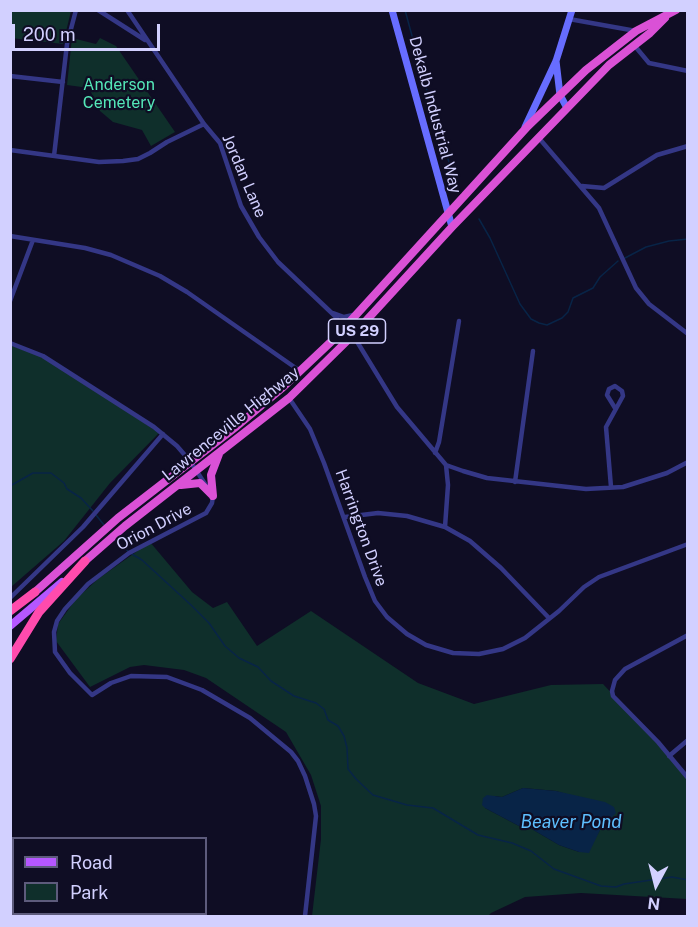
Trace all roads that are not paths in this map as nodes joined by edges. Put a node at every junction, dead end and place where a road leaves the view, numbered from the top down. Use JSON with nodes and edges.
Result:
{"nodes":[{"id":1,"x":76,"y":10,"type":"edge"},
{"id":2,"x":98,"y":10,"type":"edge"},
{"id":3,"x":127,"y":10,"type":"edge"},
{"id":4,"x":392,"y":10,"type":"edge"},
{"id":5,"x":572,"y":10,"type":"edge"},
{"id":6,"x":676,"y":10,"type":"edge"},
{"id":7,"x":668,"y":15,"type":"junction"},
{"id":8,"x":569,"y":19,"type":"junction"},
{"id":9,"x":636,"y":31,"type":"junction"},
{"id":10,"x":148,"y":41,"type":"junction"},
{"id":11,"x":634,"y":45,"type":"junction"},
{"id":12,"x":556,"y":61,"type":"junction"},
{"id":13,"x":687,"y":71,"type":"edge"},
{"id":14,"x":10,"y":76,"type":"edge"},
{"id":15,"x":63,"y":82,"type":"junction"},
{"id":16,"x":560,"y":95,"type":"junction"},
{"id":17,"x":567,"y":108,"type":"junction"},
{"id":18,"x":204,"y":124,"type":"junction"},
{"id":19,"x":521,"y":134,"type":"junction"},
{"id":20,"x":538,"y":137,"type":"junction"},
{"id":21,"x":687,"y":146,"type":"edge"},
{"id":22,"x":10,"y":150,"type":"edge"},
{"id":23,"x":54,"y":156,"type":"junction"},
{"id":24,"x":582,"y":186,"type":"junction"},
{"id":25,"x":449,"y":215,"type":"junction"},
{"id":26,"x":452,"y":227,"type":"junction"},
{"id":27,"x":10,"y":236,"type":"edge"},
{"id":28,"x":33,"y":240,"type":"junction"},
{"id":29,"x":10,"y":301,"type":"edge"},
{"id":30,"x":330,"y":311,"type":"junction"},
{"id":31,"x":360,"y":311,"type":"junction"},
{"id":32,"x":459,"y":321,"type":"dead end"},
{"id":33,"x":687,"y":334,"type":"edge"},
{"id":34,"x":353,"y":335,"type":"junction"},
{"id":35,"x":335,"y":338,"type":"junction"},
{"id":36,"x":10,"y":343,"type":"edge"},
{"id":37,"x":533,"y":351,"type":"dead end"},
{"id":38,"x":300,"y":371,"type":"junction"},
{"id":39,"x":289,"y":398,"type":"junction"},
{"id":40,"x":615,"y":408,"type":"junction"},
{"id":41,"x":163,"y":434,"type":"junction"},
{"id":42,"x":220,"y":453,"type":"junction"},
{"id":43,"x":435,"y":453,"type":"junction"},
{"id":44,"x":190,"y":461,"type":"junction"},
{"id":45,"x":687,"y":462,"type":"edge"},
{"id":46,"x":446,"y":465,"type":"junction"},
{"id":47,"x":198,"y":470,"type":"junction"},
{"id":48,"x":516,"y":482,"type":"junction"},
{"id":49,"x":177,"y":486,"type":"junction"},
{"id":50,"x":611,"y":487,"type":"junction"},
{"id":51,"x":213,"y":496,"type":"junction"},
{"id":52,"x":345,"y":517,"type":"junction"},
{"id":53,"x":445,"y":527,"type":"junction"},
{"id":54,"x":687,"y":544,"type":"edge"},
{"id":55,"x":85,"y":561,"type":"junction"},
{"id":56,"x":35,"y":592,"type":"junction"},
{"id":57,"x":10,"y":598,"type":"edge"},
{"id":58,"x":10,"y":611,"type":"edge"},
{"id":59,"x":10,"y":617,"type":"edge"},
{"id":60,"x":549,"y":618,"type":"junction"},
{"id":61,"x":10,"y":626,"type":"edge"},
{"id":62,"x":687,"y":635,"type":"edge"},
{"id":63,"x":10,"y":659,"type":"edge"},
{"id":64,"x":687,"y":740,"type":"edge"},
{"id":65,"x":669,"y":756,"type":"junction"},
{"id":66,"x":687,"y":778,"type":"edge"},
{"id":67,"x":305,"y":916,"type":"edge"}],
"edges":[{"from":1,"to":15,"type":"street"},
{"from":2,"to":10,"type":"street"},
{"from":3,"to":10,"type":"street","name":"Jordan Lane"},
{"from":4,"to":25,"type":"main road","name":"Dekalb Industrial Way"},
{"from":5,"to":8,"type":"main road"},
{"from":6,"to":7,"type":"highway","number":"US 29"},
{"from":7,"to":9,"type":"highway","number":"US 29"},
{"from":7,"to":11,"type":"highway","number":"US 29"},
{"from":8,"to":9,"type":"street"},
{"from":8,"to":12,"type":"main road"},
{"from":9,"to":16,"type":"highway","number":"US 29"},
{"from":10,"to":18,"type":"street","name":"Jordan Lane"},
{"from":11,"to":13,"type":"street"},
{"from":11,"to":17,"type":"highway","number":"US 29"},
{"from":12,"to":16,"type":"main road"},
{"from":12,"to":19,"type":"main road"},
{"from":14,"to":15,"type":"street"},
{"from":15,"to":23,"type":"street"},
{"from":16,"to":17,"type":"main road"},
{"from":16,"to":19,"type":"highway","number":"US 29"},
{"from":17,"to":20,"type":"highway","number":"US 29"},
{"from":18,"to":23,"type":"street"},
{"from":18,"to":30,"type":"street","name":"Jordan Lane"},
{"from":19,"to":25,"type":"highway","number":"US 29"},
{"from":20,"to":24,"type":"street"},
{"from":20,"to":26,"type":"highway","number":"US 29"},
{"from":21,"to":24,"type":"street"},
{"from":22,"to":23,"type":"street"},
{"from":24,"to":33,"type":"street"},
{"from":25,"to":26,"type":"main road","name":"Dekalb Industrial Way"},
{"from":25,"to":31,"type":"highway","name":"Lawrenceville Highway","number":"US 29"},
{"from":26,"to":34,"type":"highway","name":"Lawrenceville Highway","number":"US 29"},
{"from":27,"to":28,"type":"street"},
{"from":28,"to":29,"type":"street"},
{"from":28,"to":38,"type":"street"},
{"from":30,"to":31,"type":"street"},
{"from":30,"to":35,"type":"street"},
{"from":31,"to":35,"type":"highway","name":"Lawrenceville Highway","number":"US 29"},
{"from":32,"to":43,"type":"street"},
{"from":34,"to":39,"type":"highway","name":"Lawrenceville Highway","number":"US 29"},
{"from":34,"to":43,"type":"street"},
{"from":35,"to":38,"type":"highway","name":"Lawrenceville Highway","number":"US 29"},
{"from":36,"to":41,"type":"street"},
{"from":37,"to":48,"type":"street"},
{"from":38,"to":44,"type":"highway","name":"Lawrenceville Highway","number":"US 29"},
{"from":39,"to":42,"type":"highway","name":"Lawrenceville Highway","number":"US 29"},
{"from":39,"to":52,"type":"street","name":"Harrington Drive"},
{"from":40,"to":40,"type":"street"},
{"from":40,"to":50,"type":"street"},
{"from":41,"to":44,"type":"street"},
{"from":41,"to":57,"type":"street"},
{"from":42,"to":47,"type":"highway","name":"Lawrenceville Highway","number":"US 29"},
{"from":42,"to":51,"type":"highway"},
{"from":43,"to":46,"type":"street"},
{"from":44,"to":47,"type":"street"},
{"from":44,"to":56,"type":"highway","name":"Lawrenceville Highway","number":"US 29"},
{"from":45,"to":50,"type":"street"},
{"from":46,"to":48,"type":"street"},
{"from":46,"to":53,"type":"street"},
{"from":47,"to":49,"type":"highway","name":"Lawrenceville Highway","number":"US 29"},
{"from":47,"to":51,"type":"street"},
{"from":48,"to":50,"type":"street"},
{"from":49,"to":51,"type":"highway"},
{"from":49,"to":55,"type":"highway","name":"Lawrenceville Highway","number":"US 29"},
{"from":51,"to":67,"type":"street","name":"Orion Drive"},
{"from":52,"to":53,"type":"street"},
{"from":52,"to":60,"type":"street","name":"Harrington Drive"},
{"from":53,"to":60,"type":"street"},
{"from":54,"to":60,"type":"street","name":"Harrington Drive"},
{"from":55,"to":61,"type":"main road","name":"Lawrenceville Highway","number":"US 29"},
{"from":55,"to":63,"type":"highway"},
{"from":56,"to":58,"type":"highway"},
{"from":56,"to":59,"type":"main road","name":"Lawrenceville Highway","number":"US 29"},
{"from":62,"to":65,"type":"street"},
{"from":64,"to":65,"type":"street"},
{"from":65,"to":66,"type":"street"}]}
